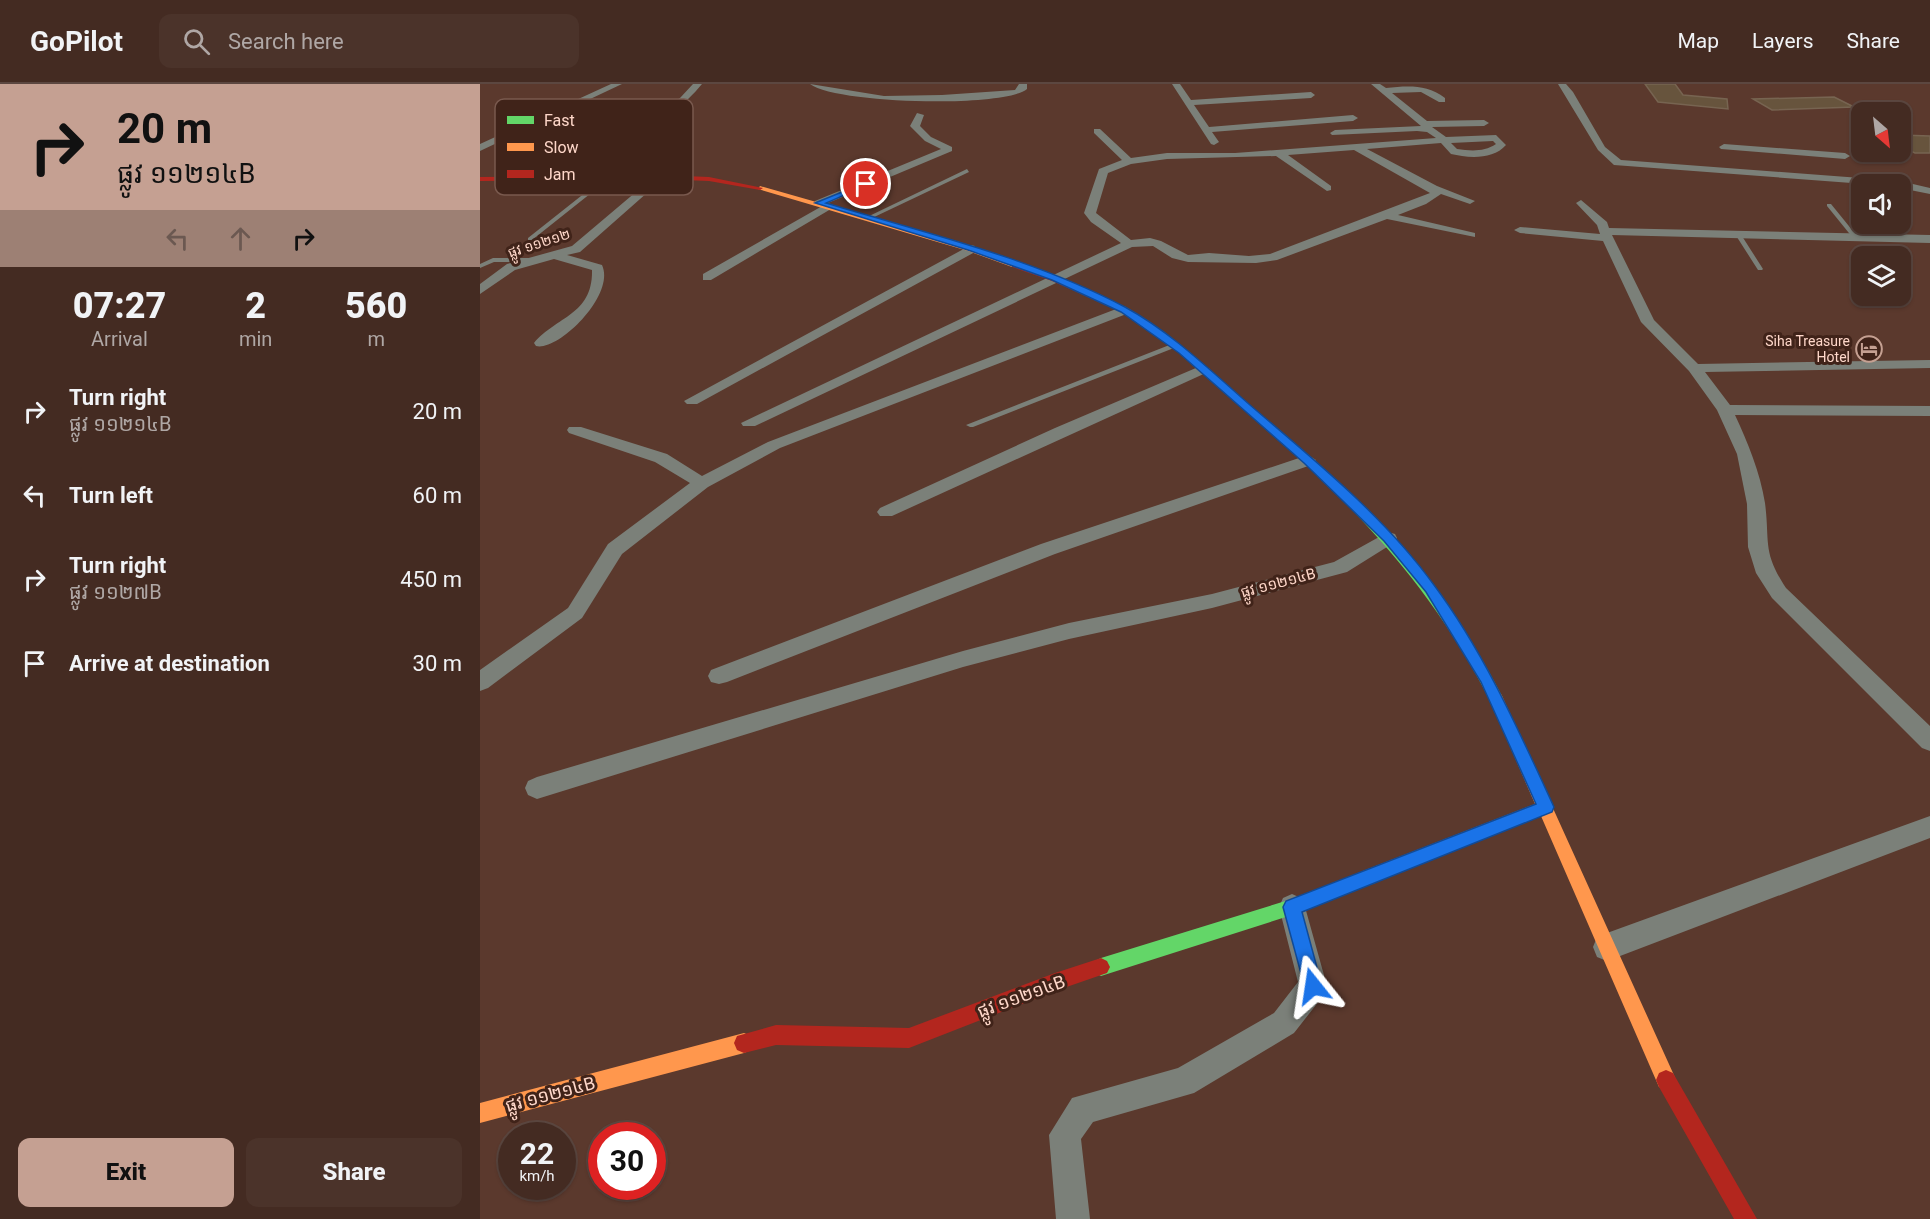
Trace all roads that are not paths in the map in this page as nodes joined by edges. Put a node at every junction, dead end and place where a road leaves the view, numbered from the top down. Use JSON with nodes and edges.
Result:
{"nodes":[{"id":1,"x":618,"y":84,"type":"edge"},
{"id":2,"x":698,"y":84,"type":"edge"},
{"id":3,"x":814,"y":84,"type":"edge"},
{"id":4,"x":1023,"y":84,"type":"edge"},
{"id":5,"x":1176,"y":84,"type":"edge"},
{"id":6,"x":1375,"y":84,"type":"edge"},
{"id":7,"x":1562,"y":84,"type":"edge"},
{"id":8,"x":1385,"y":91,"type":"junction"},
{"id":9,"x":1311,"y":95,"type":"dead end"},
{"id":10,"x":586,"y":99,"type":"edge"},
{"id":11,"x":684,"y":99,"type":"edge"},
{"id":12,"x":1442,"y":100,"type":"dead end"},
{"id":13,"x":1188,"y":103,"type":"junction"},
{"id":14,"x":920,"y":115,"type":"dead end"},
{"id":15,"x":1416,"y":115,"type":"junction"},
{"id":16,"x":1396,"y":116,"type":"dead end"},
{"id":17,"x":1366,"y":117,"type":"dead end"},
{"id":18,"x":1484,"y":123,"type":"dead end"},
{"id":19,"x":1427,"y":127,"type":"junction"},
{"id":20,"x":1206,"y":130,"type":"junction"},
{"id":21,"x":1097,"y":131,"type":"dead end"},
{"id":22,"x":1335,"y":133,"type":"dead end"},
{"id":23,"x":1441,"y":140,"type":"junction"},
{"id":24,"x":495,"y":141,"type":"edge"},
{"id":25,"x":1828,"y":143,"type":"dead end"},
{"id":26,"x":1355,"y":146,"type":"junction"},
{"id":27,"x":1724,"y":147,"type":"dead end"},
{"id":28,"x":480,"y":148,"type":"edge"},
{"id":29,"x":1219,"y":153,"type":"junction"},
{"id":30,"x":1279,"y":153,"type":"junction"},
{"id":31,"x":1127,"y":160,"type":"junction"},
{"id":32,"x":967,"y":171,"type":"dead end"},
{"id":33,"x":1872,"y":172,"type":"dead end"},
{"id":34,"x":1876,"y":174,"type":"edge"},
{"id":35,"x":693,"y":178,"type":"edge"},
{"id":36,"x":480,"y":179,"type":"edge"},
{"id":37,"x":495,"y":179,"type":"edge"},
{"id":38,"x":1851,"y":181,"type":"edge"},
{"id":39,"x":1911,"y":187,"type":"edge"},
{"id":40,"x":1327,"y":188,"type":"dead end"},
{"id":41,"x":1433,"y":188,"type":"junction"},
{"id":42,"x":1930,"y":191,"type":"edge"},
{"id":43,"x":582,"y":195,"type":"edge"},
{"id":44,"x":639,"y":195,"type":"edge"},
{"id":45,"x":1470,"y":201,"type":"dead end"},
{"id":46,"x":1581,"y":203,"type":"dead end"},
{"id":47,"x":824,"y":205,"type":"junction"},
{"id":48,"x":1829,"y":205,"type":"dead end"},
{"id":49,"x":1385,"y":215,"type":"junction"},
{"id":50,"x":868,"y":219,"type":"junction"},
{"id":51,"x":1520,"y":230,"type":"dead end"},
{"id":52,"x":1606,"y":234,"type":"junction"},
{"id":53,"x":1738,"y":234,"type":"junction"},
{"id":54,"x":1471,"y":235,"type":"dead end"},
{"id":55,"x":1855,"y":237,"type":"junction"},
{"id":56,"x":530,"y":239,"type":"dead end"},
{"id":57,"x":1930,"y":239,"type":"edge"},
{"id":58,"x":1129,"y":244,"type":"junction"},
{"id":59,"x":971,"y":249,"type":"junction"},
{"id":60,"x":557,"y":256,"type":"junction"},
{"id":61,"x":531,"y":260,"type":"junction"},
{"id":62,"x":480,"y":266,"type":"edge"},
{"id":63,"x":1760,"y":269,"type":"dead end"},
{"id":64,"x":707,"y":277,"type":"dead end"},
{"id":65,"x":1055,"y":279,"type":"junction"},
{"id":66,"x":480,"y":290,"type":"edge"},
{"id":67,"x":1124,"y":310,"type":"junction"},
{"id":68,"x":541,"y":343,"type":"dead end"},
{"id":69,"x":1175,"y":346,"type":"junction"},
{"id":70,"x":1930,"y":364,"type":"edge"},
{"id":71,"x":1694,"y":368,"type":"junction"},
{"id":72,"x":1203,"y":369,"type":"junction"},
{"id":73,"x":692,"y":401,"type":"dead end"},
{"id":74,"x":1725,"y":410,"type":"junction"},
{"id":75,"x":1930,"y":411,"type":"edge"},
{"id":76,"x":749,"y":423,"type":"dead end"},
{"id":77,"x":970,"y":425,"type":"dead end"},
{"id":78,"x":575,"y":430,"type":"dead end"},
{"id":79,"x":1308,"y":460,"type":"junction"},
{"id":80,"x":702,"y":483,"type":"junction"},
{"id":81,"x":886,"y":512,"type":"dead end"},
{"id":82,"x":1388,"y":538,"type":"junction"},
{"id":83,"x":719,"y":675,"type":"dead end"},
{"id":84,"x":480,"y":682,"type":"edge"},
{"id":85,"x":1930,"y":741,"type":"edge"},
{"id":86,"x":537,"y":788,"type":"dead end"},
{"id":87,"x":1546,"y":807,"type":"junction"},
{"id":88,"x":1930,"y":827,"type":"edge"},
{"id":89,"x":1292,"y":907,"type":"junction"},
{"id":90,"x":1607,"y":947,"type":"junction"},
{"id":91,"x":480,"y":1113,"type":"edge"},
{"id":92,"x":1073,"y":1219,"type":"edge"},
{"id":93,"x":1746,"y":1219,"type":"edge"}],
"edges":[{"from":1,"to":10,"type":"street"},
{"from":2,"to":11,"type":"street"},
{"from":3,"to":4,"type":"street"},
{"from":5,"to":13,"type":"street"},
{"from":6,"to":8,"type":"street"},
{"from":7,"to":38,"type":"street"},
{"from":8,"to":12,"type":"street"},
{"from":8,"to":15,"type":"street"},
{"from":9,"to":13,"type":"street"},
{"from":13,"to":20,"type":"street"},
{"from":14,"to":47,"type":"street"},
{"from":15,"to":16,"type":"street"},
{"from":15,"to":19,"type":"street"},
{"from":17,"to":20,"type":"street"},
{"from":18,"to":19,"type":"street"},
{"from":19,"to":22,"type":"street"},
{"from":19,"to":23,"type":"street"},
{"from":20,"to":29,"type":"street"},
{"from":21,"to":31,"type":"street"},
{"from":23,"to":23,"type":"street"},
{"from":23,"to":26,"type":"street"},
{"from":24,"to":28,"type":"street"},
{"from":25,"to":27,"type":"street"},
{"from":26,"to":30,"type":"street"},
{"from":26,"to":41,"type":"street"},
{"from":29,"to":30,"type":"street"},
{"from":29,"to":31,"type":"street"},
{"from":30,"to":40,"type":"street"},
{"from":31,"to":58,"type":"street"},
{"from":32,"to":50,"type":"lane"},
{"from":33,"to":34,"type":"street"},
{"from":35,"to":47,"type":"main road"},
{"from":36,"to":37,"type":"main road"},
{"from":39,"to":42,"type":"street"},
{"from":41,"to":45,"type":"street"},
{"from":41,"to":49,"type":"street"},
{"from":43,"to":56,"type":"lane"},
{"from":44,"to":60,"type":"street","name":"ផ្លូវ ១១២១២"},
{"from":46,"to":52,"type":"street"},
{"from":47,"to":50,"type":"main road"},
{"from":47,"to":64,"type":"street"},
{"from":48,"to":55,"type":"lane"},
{"from":49,"to":54,"type":"street"},
{"from":49,"to":58,"type":"street"},
{"from":50,"to":59,"type":"main road"},
{"from":51,"to":52,"type":"street"},
{"from":52,"to":53,"type":"street"},
{"from":52,"to":71,"type":"street"},
{"from":53,"to":55,"type":"street"},
{"from":53,"to":63,"type":"lane"},
{"from":55,"to":57,"type":"street"},
{"from":58,"to":65,"type":"street"},
{"from":59,"to":65,"type":"main road"},
{"from":59,"to":73,"type":"street"},
{"from":60,"to":61,"type":"street","name":"ផ្លូវ ១១២១២"},
{"from":60,"to":68,"type":"street"},
{"from":61,"to":62,"type":"lane"},
{"from":61,"to":66,"type":"street","name":"ផ្លូវ ១១២១២"},
{"from":65,"to":67,"type":"main road"},
{"from":65,"to":76,"type":"street"},
{"from":67,"to":69,"type":"main road"},
{"from":67,"to":80,"type":"street"},
{"from":69,"to":72,"type":"main road"},
{"from":69,"to":77,"type":"lane"},
{"from":70,"to":71,"type":"street"},
{"from":71,"to":74,"type":"street"},
{"from":72,"to":79,"type":"main road"},
{"from":72,"to":81,"type":"street"},
{"from":74,"to":75,"type":"street"},
{"from":74,"to":85,"type":"street"},
{"from":78,"to":80,"type":"street"},
{"from":79,"to":82,"type":"main road"},
{"from":79,"to":83,"type":"street"},
{"from":80,"to":84,"type":"street"},
{"from":82,"to":86,"type":"street","name":"ផ្លូវ ១១២១៤B"},
{"from":82,"to":87,"type":"main road"},
{"from":87,"to":89,"type":"main road","name":"ផ្លូវ ១១២១៤B"},
{"from":87,"to":90,"type":"main road"},
{"from":88,"to":90,"type":"street"},
{"from":89,"to":91,"type":"main road","name":"ផ្លូវ ១១២១៤B"},
{"from":89,"to":92,"type":"street"},
{"from":90,"to":93,"type":"main road"}]}
